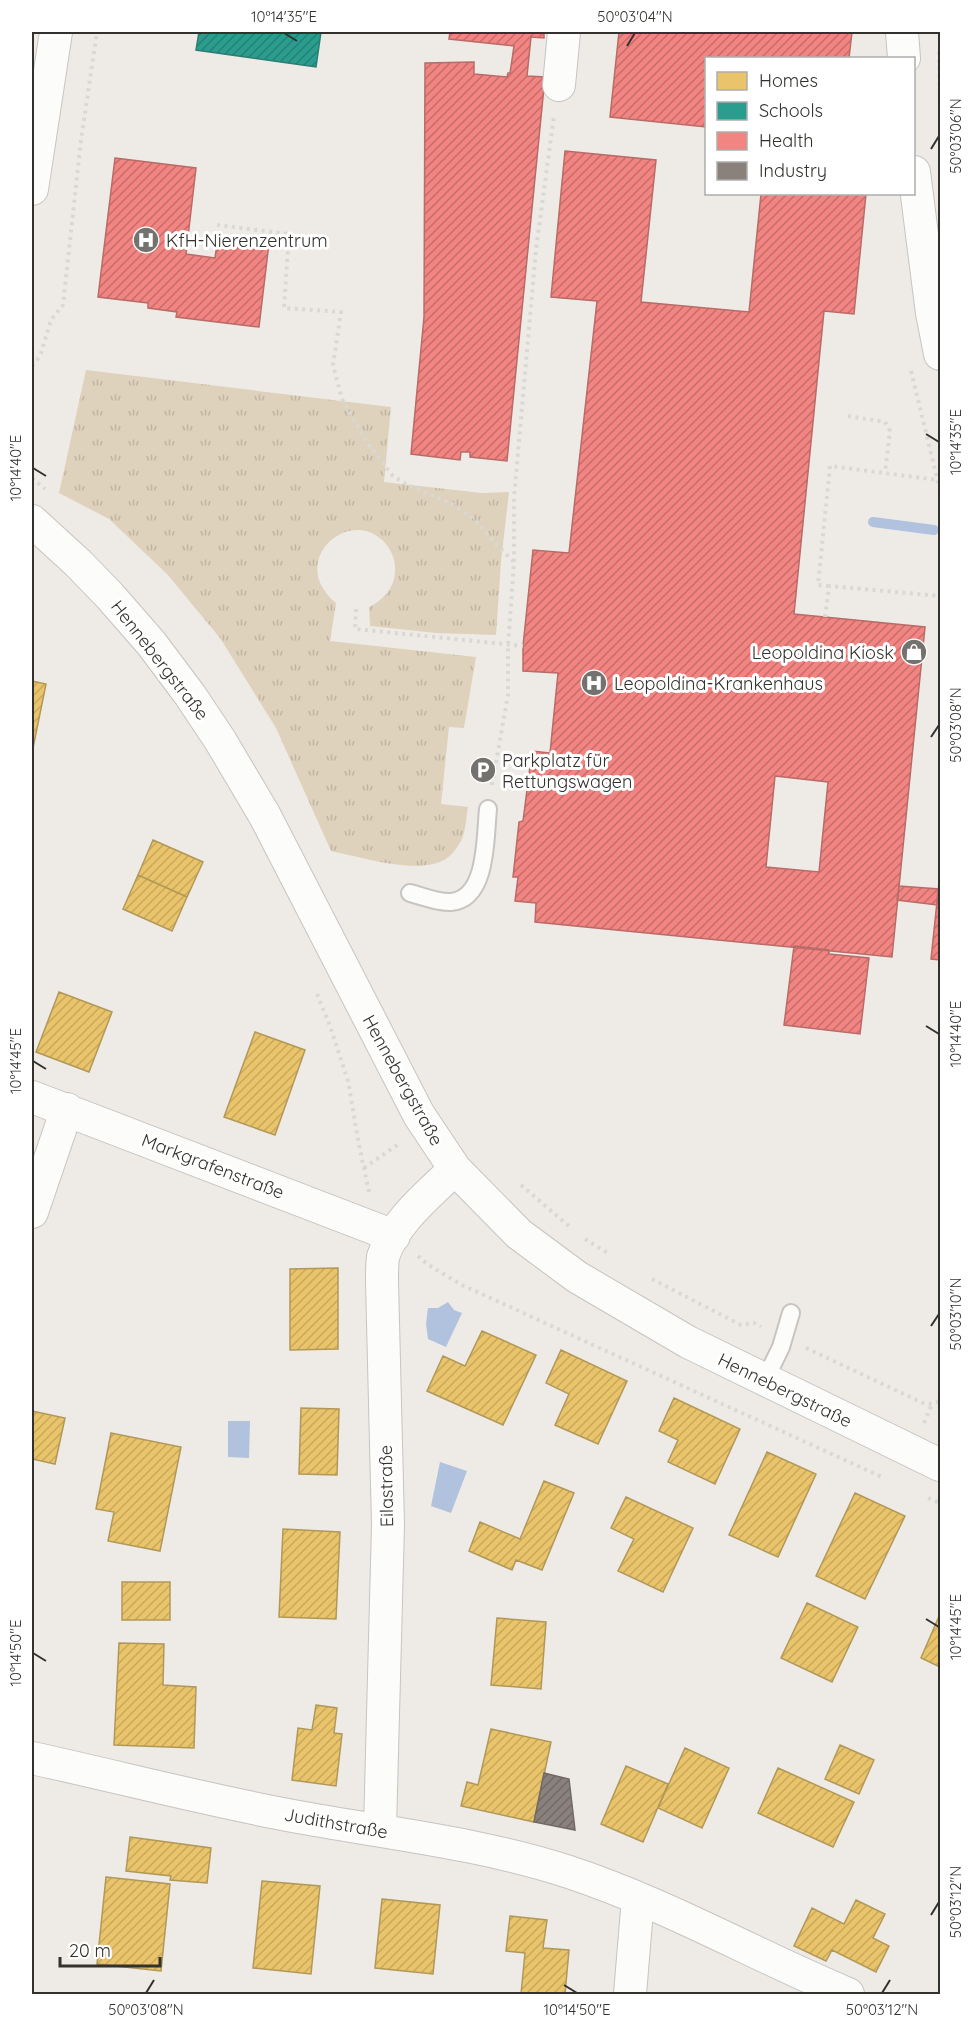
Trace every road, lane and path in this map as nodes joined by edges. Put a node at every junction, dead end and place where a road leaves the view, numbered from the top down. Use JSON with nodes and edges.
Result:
{"nodes":[{"id":1,"x":56,"y":32,"type":"edge"},
{"id":2,"x":97,"y":32,"type":"edge"},
{"id":3,"x":564,"y":32,"type":"edge"},
{"id":4,"x":902,"y":32,"type":"edge"},
{"id":5,"x":904,"y":57,"type":"edge"},
{"id":6,"x":940,"y":59,"type":"edge"},
{"id":7,"x":559,"y":85,"type":"joint"},
{"id":8,"x":940,"y":108,"type":"edge"},
{"id":9,"x":915,"y":180,"type":"edge"},
{"id":10,"x":32,"y":189,"type":"edge"},
{"id":11,"x":217,"y":225,"type":"dead end"},
{"id":12,"x":940,"y":354,"type":"edge"},
{"id":13,"x":32,"y":366,"type":"edge"},
{"id":14,"x":848,"y":416,"type":"dead end"},
{"id":15,"x":885,"y":473,"type":"junction"},
{"id":16,"x":32,"y":478,"type":"edge"},
{"id":17,"x":938,"y":480,"type":"dead end"},
{"id":18,"x":47,"y":491,"type":"dead end"},
{"id":19,"x":32,"y":521,"type":"edge"},
{"id":20,"x":514,"y":562,"type":"junction"},
{"id":21,"x":829,"y":586,"type":"junction"},
{"id":22,"x":940,"y":596,"type":"edge"},
{"id":23,"x":356,"y":609,"type":"dead end"},
{"id":24,"x":825,"y":617,"type":"dead end"},
{"id":25,"x":508,"y":646,"type":"junction"},
{"id":26,"x":523,"y":646,"type":"dead end"},
{"id":27,"x":488,"y":809,"type":"joint"},
{"id":28,"x":410,"y":893,"type":"dead end"},
{"id":29,"x":312,"y":983,"type":"dead end"},
{"id":30,"x":32,"y":1097,"type":"edge"},
{"id":31,"x":67,"y":1109,"type":"junction"},
{"id":32,"x":454,"y":1169,"type":"junction"},
{"id":33,"x":520,"y":1184,"type":"dead end"},
{"id":34,"x":32,"y":1212,"type":"edge"},
{"id":35,"x":394,"y":1236,"type":"junction"},
{"id":36,"x":617,"y":1260,"type":"dead end"},
{"id":37,"x":645,"y":1276,"type":"dead end"},
{"id":38,"x":791,"y":1313,"type":"dead end"},
{"id":39,"x":784,"y":1338,"type":"junction"},
{"id":40,"x":765,"y":1380,"type":"junction"},
{"id":41,"x":940,"y":1401,"type":"edge"},
{"id":42,"x":940,"y":1465,"type":"edge"},
{"id":43,"x":32,"y":1758,"type":"edge"},
{"id":44,"x":380,"y":1829,"type":"junction"},
{"id":45,"x":638,"y":1898,"type":"junction"},
{"id":46,"x":630,"y":1995,"type":"edge"},
{"id":47,"x":848,"y":1995,"type":"edge"}],
"edges":[{"from":1,"to":10,"type":"street"},
{"from":2,"to":13,"type":"path"},
{"from":3,"to":7,"type":"street"},
{"from":4,"to":5,"type":"street"},
{"from":6,"to":8,"type":"path"},
{"from":7,"to":20,"type":"path"},
{"from":9,"to":12,"type":"street"},
{"from":11,"to":20,"type":"path"},
{"from":14,"to":15,"type":"path"},
{"from":15,"to":17,"type":"path"},
{"from":15,"to":21,"type":"path"},
{"from":16,"to":18,"type":"path"},
{"from":19,"to":32,"type":"street","name":"Hennebergstraße"},
{"from":20,"to":25,"type":"path"},
{"from":21,"to":22,"type":"path"},
{"from":21,"to":24,"type":"path"},
{"from":23,"to":25,"type":"path"},
{"from":25,"to":26,"type":"path"},
{"from":25,"to":27,"type":"path"},
{"from":27,"to":28,"type":"lane"},
{"from":29,"to":35,"type":"path"},
{"from":30,"to":31,"type":"street","name":"Markgrafenstraße"},
{"from":31,"to":34,"type":"street"},
{"from":31,"to":35,"type":"street","name":"Markgrafenstraße"},
{"from":32,"to":35,"type":"street","name":"Eilastraße"},
{"from":32,"to":40,"type":"street","name":"Hennebergstraße"},
{"from":33,"to":36,"type":"path"},
{"from":35,"to":44,"type":"street","name":"Eilastraße"},
{"from":37,"to":39,"type":"path"},
{"from":38,"to":39,"type":"lane"},
{"from":39,"to":40,"type":"lane"},
{"from":39,"to":41,"type":"path"},
{"from":40,"to":42,"type":"street","name":"Hennebergstraße"},
{"from":43,"to":44,"type":"street","name":"Judithstraße"},
{"from":44,"to":45,"type":"street","name":"Judithstraße"},
{"from":45,"to":46,"type":"street"},
{"from":45,"to":47,"type":"street","name":"Judithstraße"}]}
